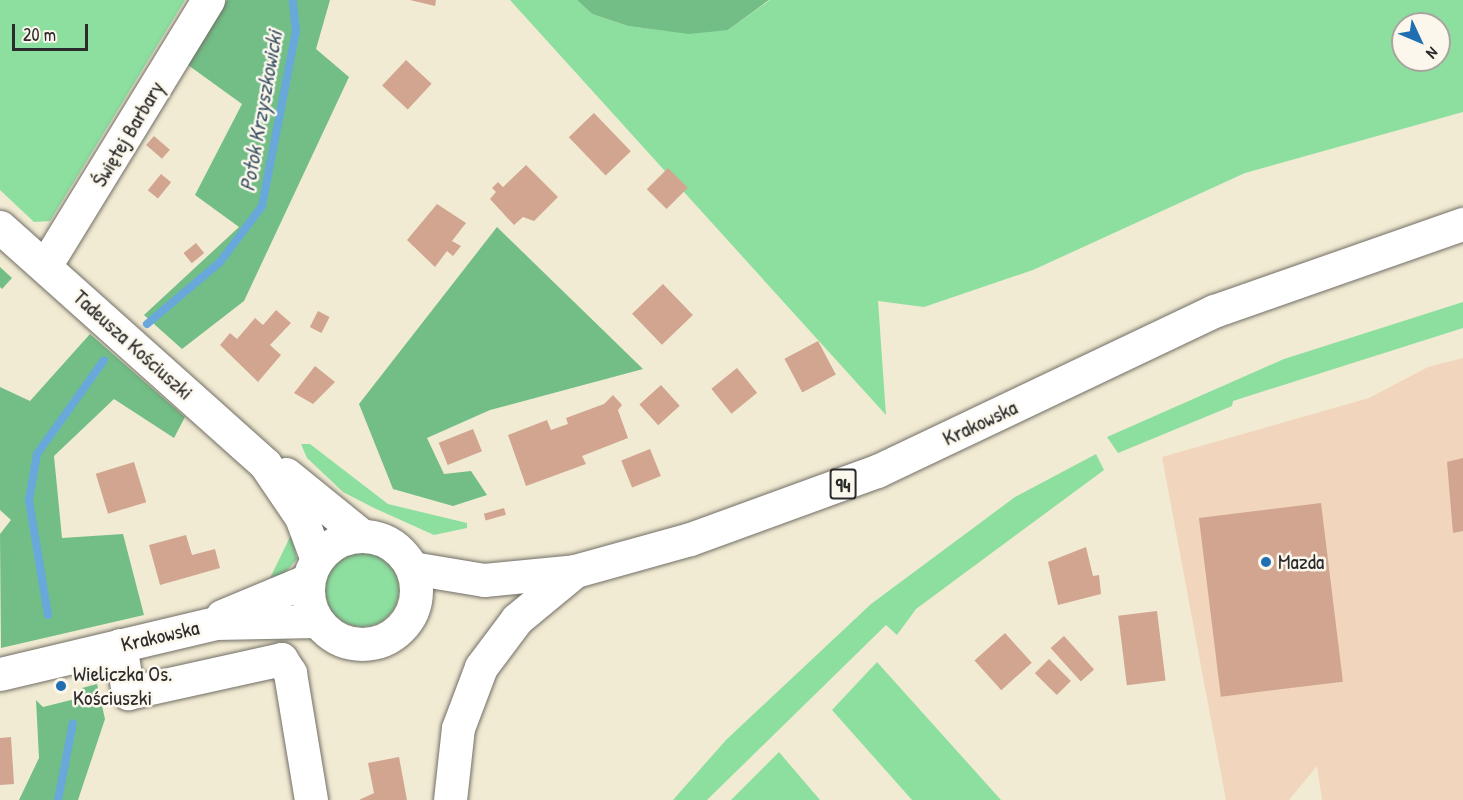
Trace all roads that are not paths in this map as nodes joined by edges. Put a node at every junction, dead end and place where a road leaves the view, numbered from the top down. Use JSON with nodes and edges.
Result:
{"nodes":[{"id":1,"x":208,"y":0,"type":"edge"},
{"id":2,"x":1463,"y":224,"type":"edge"},
{"id":3,"x":0,"y":227,"type":"edge"},
{"id":4,"x":45,"y":266,"type":"junction"},
{"id":5,"x":265,"y":464,"type":"junction"},
{"id":6,"x":361,"y":535,"type":"junction"},
{"id":7,"x":412,"y":568,"type":"junction"},
{"id":8,"x":312,"y":570,"type":"junction"},
{"id":9,"x":575,"y":572,"type":"junction"},
{"id":10,"x":484,"y":579,"type":"junction"},
{"id":11,"x":414,"y":607,"type":"junction"},
{"id":12,"x":317,"y":621,"type":"junction"},
{"id":13,"x":215,"y":623,"type":"junction"},
{"id":14,"x":120,"y":645,"type":"junction"},
{"id":15,"x":0,"y":674,"type":"edge"},
{"id":16,"x":311,"y":800,"type":"edge"},
{"id":17,"x":450,"y":800,"type":"edge"}],
"edges":[{"from":1,"to":4,"type":"main road","name":"Świętej Barbary"},
{"from":2,"to":9,"type":"main road","name":"Krakowska","number":"94"},
{"from":3,"to":4,"type":"main road","name":"Tadeusza Kościuszki"},
{"from":4,"to":5,"type":"main road","name":"Tadeusza Kościuszki"},
{"from":5,"to":6,"type":"main road","name":"Tadeusza Kościuszki"},
{"from":5,"to":8,"type":"main road","name":"Tadeusza Kościuszki"},
{"from":6,"to":7,"type":"main road"},
{"from":6,"to":8,"type":"main road"},
{"from":7,"to":10,"type":"main road","name":"Krakowska"},
{"from":7,"to":11,"type":"main road"},
{"from":8,"to":12,"type":"main road"},
{"from":8,"to":13,"type":"main road","name":"Krakowska"},
{"from":9,"to":10,"type":"main road","name":"Krakowska"},
{"from":9,"to":17,"type":"main road","number":"94"},
{"from":10,"to":11,"type":"main road","name":"Krakowska"},
{"from":11,"to":12,"type":"main road"},
{"from":12,"to":13,"type":"main road","name":"Krakowska"},
{"from":13,"to":14,"type":"main road","name":"Krakowska"},
{"from":14,"to":15,"type":"main road","name":"Krakowska"},
{"from":14,"to":16,"type":"main road"}]}
